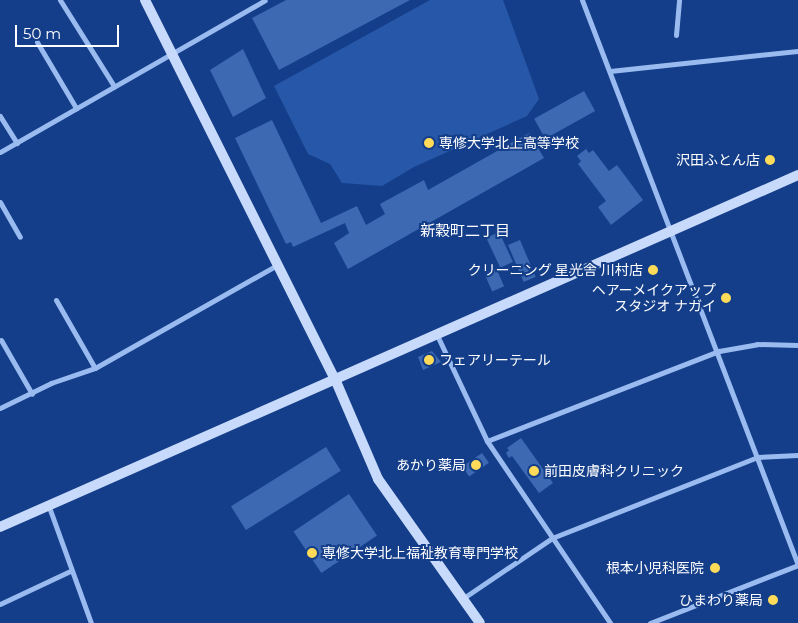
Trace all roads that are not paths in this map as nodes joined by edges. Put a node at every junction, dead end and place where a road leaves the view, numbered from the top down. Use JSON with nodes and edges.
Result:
{"nodes":[{"id":1,"x":60,"y":0,"type":"edge"},
{"id":2,"x":145,"y":0,"type":"edge"},
{"id":3,"x":265,"y":0,"type":"edge"},
{"id":4,"x":582,"y":0,"type":"edge"},
{"id":5,"x":679,"y":0,"type":"edge"},
{"id":6,"x":676,"y":36,"type":"dead end"},
{"id":7,"x":37,"y":42,"type":"dead end"},
{"id":8,"x":798,"y":51,"type":"edge"},
{"id":9,"x":171,"y":54,"type":"junction"},
{"id":10,"x":610,"y":71,"type":"junction"},
{"id":11,"x":114,"y":86,"type":"junction"},
{"id":12,"x":76,"y":108,"type":"junction"},
{"id":13,"x":0,"y":116,"type":"edge"},
{"id":14,"x":17,"y":142,"type":"junction"},
{"id":15,"x":0,"y":152,"type":"edge"},
{"id":16,"x":798,"y":175,"type":"edge"},
{"id":17,"x":0,"y":202,"type":"edge"},
{"id":18,"x":672,"y":232,"type":"junction"},
{"id":19,"x":20,"y":238,"type":"dead end"},
{"id":20,"x":277,"y":265,"type":"junction"},
{"id":21,"x":56,"y":300,"type":"dead end"},
{"id":22,"x":436,"y":332,"type":"junction"},
{"id":23,"x":0,"y":340,"type":"edge"},
{"id":24,"x":798,"y":346,"type":"edge"},
{"id":25,"x":718,"y":351,"type":"junction"},
{"id":26,"x":95,"y":368,"type":"junction"},
{"id":27,"x":335,"y":379,"type":"junction"},
{"id":28,"x":32,"y":394,"type":"junction"},
{"id":29,"x":0,"y":408,"type":"edge"},
{"id":30,"x":487,"y":441,"type":"junction"},
{"id":31,"x":798,"y":455,"type":"edge"},
{"id":32,"x":758,"y":458,"type":"junction"},
{"id":33,"x":48,"y":507,"type":"junction"},
{"id":34,"x":0,"y":527,"type":"edge"},
{"id":35,"x":552,"y":538,"type":"junction"},
{"id":36,"x":798,"y":565,"type":"edge"},
{"id":37,"x":70,"y":571,"type":"junction"},
{"id":38,"x":462,"y":599,"type":"junction"},
{"id":39,"x":0,"y":604,"type":"edge"},
{"id":40,"x":91,"y":623,"type":"edge"},
{"id":41,"x":480,"y":623,"type":"edge"},
{"id":42,"x":610,"y":623,"type":"edge"},
{"id":43,"x":650,"y":623,"type":"edge"}],
"edges":[{"from":1,"to":11,"type":"street"},
{"from":2,"to":9,"type":"street"},
{"from":3,"to":9,"type":"street"},
{"from":4,"to":10,"type":"street"},
{"from":5,"to":6,"type":"street"},
{"from":7,"to":12,"type":"street"},
{"from":8,"to":10,"type":"street"},
{"from":9,"to":11,"type":"street"},
{"from":9,"to":20,"type":"street"},
{"from":10,"to":18,"type":"street"},
{"from":11,"to":12,"type":"street"},
{"from":12,"to":14,"type":"street"},
{"from":13,"to":14,"type":"street"},
{"from":14,"to":15,"type":"street"},
{"from":16,"to":18,"type":"street"},
{"from":17,"to":19,"type":"street"},
{"from":18,"to":22,"type":"street"},
{"from":18,"to":25,"type":"street"},
{"from":20,"to":26,"type":"street"},
{"from":20,"to":27,"type":"street"},
{"from":21,"to":26,"type":"street"},
{"from":22,"to":27,"type":"street"},
{"from":22,"to":30,"type":"street"},
{"from":23,"to":28,"type":"street"},
{"from":24,"to":25,"type":"street"},
{"from":25,"to":30,"type":"street"},
{"from":25,"to":32,"type":"street"},
{"from":26,"to":28,"type":"street"},
{"from":27,"to":33,"type":"street"},
{"from":27,"to":38,"type":"street"},
{"from":28,"to":29,"type":"street"},
{"from":30,"to":35,"type":"street"},
{"from":31,"to":32,"type":"street"},
{"from":32,"to":35,"type":"street"},
{"from":32,"to":36,"type":"street"},
{"from":33,"to":34,"type":"street"},
{"from":33,"to":37,"type":"street"},
{"from":35,"to":38,"type":"street"},
{"from":35,"to":42,"type":"street"},
{"from":36,"to":43,"type":"street"},
{"from":37,"to":39,"type":"street"},
{"from":37,"to":40,"type":"street"},
{"from":38,"to":41,"type":"street"}]}
